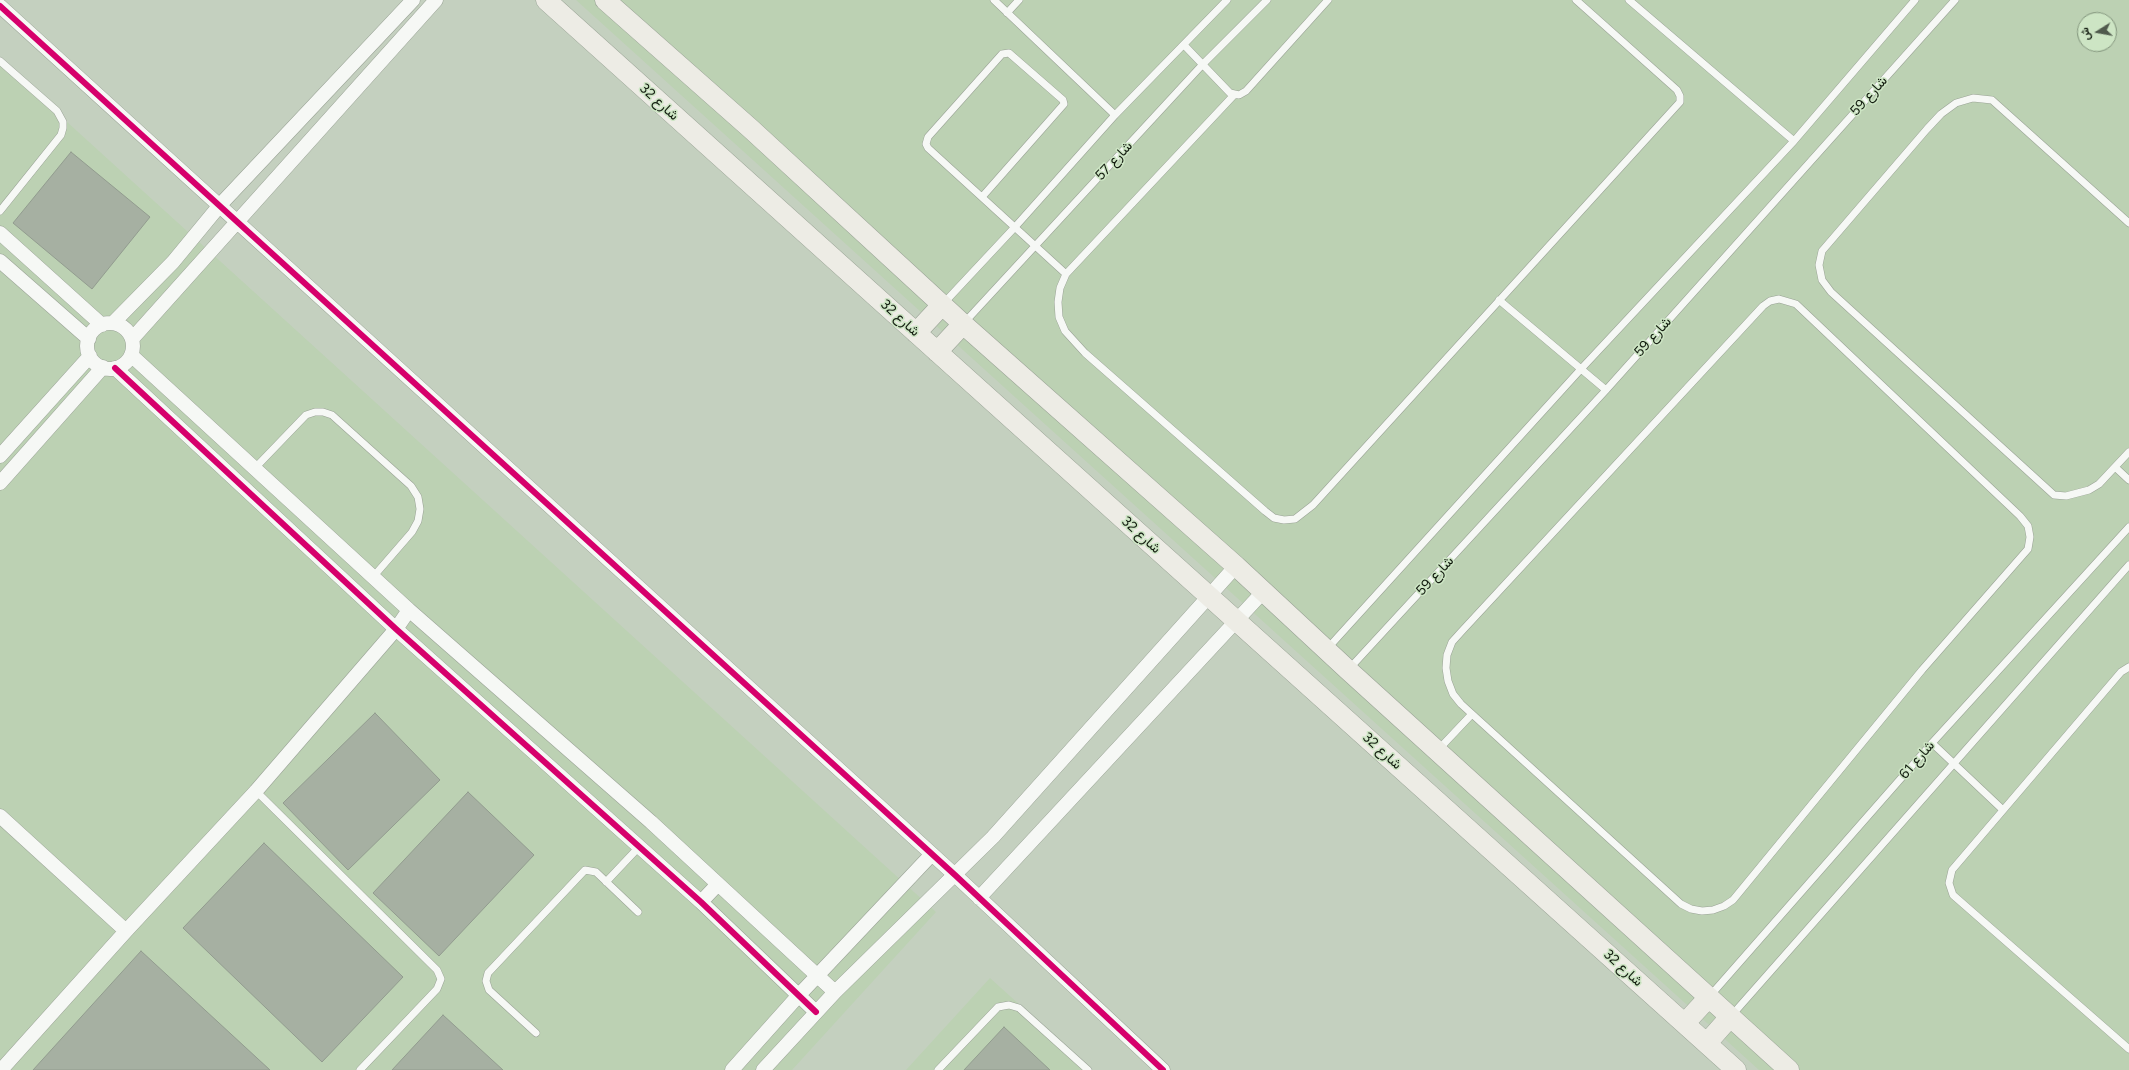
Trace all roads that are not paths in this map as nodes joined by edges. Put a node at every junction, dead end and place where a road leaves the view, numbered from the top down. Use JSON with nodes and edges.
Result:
{"nodes":[{"id":1,"x":413,"y":0,"type":"edge"},
{"id":2,"x":436,"y":0,"type":"edge"},
{"id":3,"x":546,"y":0,"type":"edge"},
{"id":4,"x":604,"y":0,"type":"edge"},
{"id":5,"x":994,"y":0,"type":"edge"},
{"id":6,"x":1019,"y":0,"type":"edge"},
{"id":7,"x":1227,"y":0,"type":"edge"},
{"id":8,"x":1267,"y":0,"type":"edge"},
{"id":9,"x":1328,"y":0,"type":"edge"},
{"id":10,"x":1576,"y":0,"type":"edge"},
{"id":11,"x":1629,"y":0,"type":"edge"},
{"id":12,"x":1915,"y":0,"type":"edge"},
{"id":13,"x":1955,"y":0,"type":"edge"},
{"id":14,"x":0,"y":6,"type":"edge"},
{"id":15,"x":1007,"y":13,"type":"junction"},
{"id":16,"x":1184,"y":45,"type":"junction"},
{"id":17,"x":0,"y":61,"type":"edge"},
{"id":18,"x":1203,"y":64,"type":"junction"},
{"id":19,"x":1234,"y":95,"type":"junction"},
{"id":20,"x":1115,"y":115,"type":"junction"},
{"id":21,"x":1794,"y":141,"type":"junction"},
{"id":22,"x":982,"y":197,"type":"junction"},
{"id":23,"x":220,"y":205,"type":"junction"},
{"id":24,"x":0,"y":211,"type":"edge"},
{"id":25,"x":237,"y":221,"type":"junction"},
{"id":26,"x":2129,"y":223,"type":"edge"},
{"id":27,"x":1015,"y":227,"type":"junction"},
{"id":28,"x":0,"y":233,"type":"edge"},
{"id":29,"x":1036,"y":246,"type":"junction"},
{"id":30,"x":0,"y":261,"type":"edge"},
{"id":31,"x":1066,"y":274,"type":"junction"},
{"id":32,"x":1499,"y":300,"type":"junction"},
{"id":33,"x":942,"y":305,"type":"junction"},
{"id":34,"x":108,"y":324,"type":"junction"},
{"id":35,"x":963,"y":324,"type":"junction"},
{"id":36,"x":916,"y":333,"type":"junction"},
{"id":37,"x":89,"y":339,"type":"junction"},
{"id":38,"x":132,"y":339,"type":"junction"},
{"id":39,"x":937,"y":352,"type":"junction"},
{"id":40,"x":131,"y":355,"type":"junction"},
{"id":41,"x":90,"y":356,"type":"junction"},
{"id":42,"x":109,"y":368,"type":"junction"},
{"id":43,"x":1581,"y":369,"type":"junction"},
{"id":44,"x":1606,"y":390,"type":"junction"},
{"id":45,"x":2129,"y":452,"type":"edge"},
{"id":46,"x":0,"y":456,"type":"edge"},
{"id":47,"x":2115,"y":467,"type":"junction"},
{"id":48,"x":255,"y":468,"type":"junction"},
{"id":49,"x":2129,"y":480,"type":"edge"},
{"id":50,"x":0,"y":483,"type":"edge"},
{"id":51,"x":2129,"y":527,"type":"edge"},
{"id":52,"x":2129,"y":565,"type":"edge"},
{"id":53,"x":1236,"y":566,"type":"junction"},
{"id":54,"x":373,"y":576,"type":"junction"},
{"id":55,"x":1263,"y":592,"type":"junction"},
{"id":56,"x":1209,"y":595,"type":"junction"},
{"id":57,"x":409,"y":610,"type":"junction"},
{"id":58,"x":1237,"y":620,"type":"junction"},
{"id":59,"x":396,"y":629,"type":"junction"},
{"id":60,"x":1326,"y":650,"type":"junction"},
{"id":61,"x":2129,"y":667,"type":"edge"},
{"id":62,"x":1348,"y":670,"type":"junction"},
{"id":63,"x":1472,"y":714,"type":"junction"},
{"id":64,"x":1932,"y":743,"type":"junction"},
{"id":65,"x":1437,"y":751,"type":"junction"},
{"id":66,"x":1954,"y":763,"type":"junction"},
{"id":67,"x":256,"y":792,"type":"junction"},
{"id":68,"x":2003,"y":810,"type":"junction"},
{"id":69,"x":0,"y":816,"type":"edge"},
{"id":70,"x":639,"y":847,"type":"junction"},
{"id":71,"x":932,"y":854,"type":"junction"},
{"id":72,"x":955,"y":875,"type":"junction"},
{"id":73,"x":606,"y":882,"type":"junction"},
{"id":74,"x":718,"y":884,"type":"junction"},
{"id":75,"x":979,"y":898,"type":"junction"},
{"id":76,"x":701,"y":902,"type":"junction"},
{"id":77,"x":638,"y":912,"type":"dead end"},
{"id":78,"x":126,"y":931,"type":"junction"},
{"id":79,"x":817,"y":975,"type":"junction"},
{"id":80,"x":835,"y":992,"type":"junction"},
{"id":81,"x":799,"y":995,"type":"junction"},
{"id":82,"x":1709,"y":997,"type":"junction"},
{"id":83,"x":816,"y":1012,"type":"junction"},
{"id":84,"x":1730,"y":1017,"type":"junction"},
{"id":85,"x":1685,"y":1023,"type":"junction"},
{"id":86,"x":536,"y":1033,"type":"dead end"},
{"id":87,"x":1707,"y":1043,"type":"junction"},
{"id":88,"x":2129,"y":1049,"type":"edge"},
{"id":89,"x":1,"y":1070,"type":"edge"},
{"id":90,"x":360,"y":1070,"type":"edge"},
{"id":91,"x":732,"y":1070,"type":"edge"},
{"id":92,"x":763,"y":1070,"type":"edge"},
{"id":93,"x":938,"y":1070,"type":"edge"},
{"id":94,"x":1088,"y":1070,"type":"edge"},
{"id":95,"x":1163,"y":1070,"type":"edge"},
{"id":96,"x":1736,"y":1070,"type":"edge"},
{"id":97,"x":1788,"y":1070,"type":"edge"}],
"edges":[{"from":1,"to":23,"type":"street"},
{"from":2,"to":25,"type":"street"},
{"from":3,"to":36,"type":"main road","name":"شارع 32"},
{"from":4,"to":33,"type":"main road"},
{"from":5,"to":15,"type":"lane"},
{"from":6,"to":15,"type":"lane"},
{"from":7,"to":16,"type":"lane","name":"شارع 57"},
{"from":8,"to":18,"type":"lane","name":"شارع 57"},
{"from":9,"to":19,"type":"lane"},
{"from":10,"to":32,"type":"lane"},
{"from":11,"to":21,"type":"lane"},
{"from":12,"to":21,"type":"lane","name":"شارع 59"},
{"from":13,"to":44,"type":"lane","name":"شارع 59"},
{"from":14,"to":23,"type":"street"},
{"from":15,"to":20,"type":"lane"},
{"from":16,"to":18,"type":"lane"},
{"from":16,"to":20,"type":"lane","name":"شارع 57"},
{"from":17,"to":24,"type":"lane"},
{"from":18,"to":19,"type":"lane"},
{"from":18,"to":29,"type":"lane","name":"شارع 57"},
{"from":19,"to":31,"type":"lane"},
{"from":20,"to":27,"type":"lane","name":"شارع 57"},
{"from":21,"to":43,"type":"lane","name":"شارع 59"},
{"from":22,"to":22,"type":"lane"},
{"from":22,"to":27,"type":"lane"},
{"from":23,"to":25,"type":"street"},
{"from":23,"to":34,"type":"street"},
{"from":25,"to":38,"type":"street"},
{"from":25,"to":71,"type":"street"},
{"from":26,"to":47,"type":"lane"},
{"from":27,"to":29,"type":"lane"},
{"from":27,"to":33,"type":"lane","name":"شارع 57"},
{"from":28,"to":34,"type":"street"},
{"from":29,"to":31,"type":"lane"},
{"from":29,"to":35,"type":"lane","name":"شارع 57"},
{"from":30,"to":37,"type":"street"},
{"from":31,"to":32,"type":"lane"},
{"from":32,"to":43,"type":"lane"},
{"from":33,"to":35,"type":"main road"},
{"from":33,"to":36,"type":"main road"},
{"from":34,"to":37,"type":"street"},
{"from":34,"to":38,"type":"street"},
{"from":35,"to":39,"type":"main road"},
{"from":35,"to":53,"type":"main road"},
{"from":36,"to":39,"type":"main road","name":"شارع 32"},
{"from":37,"to":41,"type":"street"},
{"from":38,"to":40,"type":"street"},
{"from":39,"to":56,"type":"main road","name":"شارع 32"},
{"from":40,"to":42,"type":"street"},
{"from":40,"to":48,"type":"street"},
{"from":41,"to":42,"type":"street"},
{"from":41,"to":46,"type":"street"},
{"from":42,"to":50,"type":"street"},
{"from":42,"to":59,"type":"street"},
{"from":43,"to":44,"type":"lane"},
{"from":43,"to":60,"type":"lane","name":"شارع 59"},
{"from":44,"to":62,"type":"lane","name":"شارع 59"},
{"from":45,"to":47,"type":"lane"},
{"from":47,"to":49,"type":"lane"},
{"from":48,"to":54,"type":"street"},
{"from":48,"to":54,"type":"lane"},
{"from":51,"to":64,"type":"lane","name":"شارع 61"},
{"from":52,"to":66,"type":"lane"},
{"from":53,"to":55,"type":"main road"},
{"from":53,"to":56,"type":"street"},
{"from":54,"to":57,"type":"street"},
{"from":55,"to":58,"type":"street"},
{"from":55,"to":60,"type":"main road"},
{"from":56,"to":58,"type":"main road","name":"شارع 32"},
{"from":56,"to":72,"type":"street"},
{"from":57,"to":59,"type":"street"},
{"from":57,"to":74,"type":"street"},
{"from":58,"to":75,"type":"street"},
{"from":58,"to":85,"type":"main road","name":"شارع 32"},
{"from":59,"to":67,"type":"street"},
{"from":59,"to":70,"type":"street"},
{"from":60,"to":62,"type":"main road"},
{"from":61,"to":68,"type":"lane"},
{"from":62,"to":65,"type":"main road"},
{"from":63,"to":63,"type":"lane"},
{"from":63,"to":65,"type":"lane"},
{"from":64,"to":66,"type":"lane"},
{"from":64,"to":82,"type":"lane","name":"شارع 61"},
{"from":65,"to":82,"type":"main road"},
{"from":66,"to":68,"type":"lane"},
{"from":66,"to":84,"type":"lane"},
{"from":67,"to":78,"type":"street"},
{"from":67,"to":90,"type":"lane"},
{"from":68,"to":88,"type":"lane"},
{"from":69,"to":78,"type":"street"},
{"from":70,"to":73,"type":"lane"},
{"from":70,"to":76,"type":"street"},
{"from":71,"to":72,"type":"street"},
{"from":71,"to":79,"type":"street"},
{"from":72,"to":75,"type":"street"},
{"from":72,"to":80,"type":"street"},
{"from":73,"to":77,"type":"lane"},
{"from":73,"to":86,"type":"lane"},
{"from":74,"to":76,"type":"street"},
{"from":74,"to":79,"type":"street"},
{"from":75,"to":95,"type":"street"},
{"from":76,"to":81,"type":"street"},
{"from":78,"to":89,"type":"street"},
{"from":79,"to":80,"type":"street"},
{"from":79,"to":81,"type":"street"},
{"from":80,"to":83,"type":"street"},
{"from":81,"to":83,"type":"street"},
{"from":81,"to":91,"type":"street"},
{"from":82,"to":84,"type":"main road"},
{"from":82,"to":85,"type":"main road"},
{"from":83,"to":92,"type":"street"},
{"from":84,"to":87,"type":"main road"},
{"from":84,"to":97,"type":"main road"},
{"from":85,"to":87,"type":"main road","name":"شارع 32"},
{"from":87,"to":96,"type":"main road","name":"شارع 32"},
{"from":93,"to":94,"type":"lane"}]}
